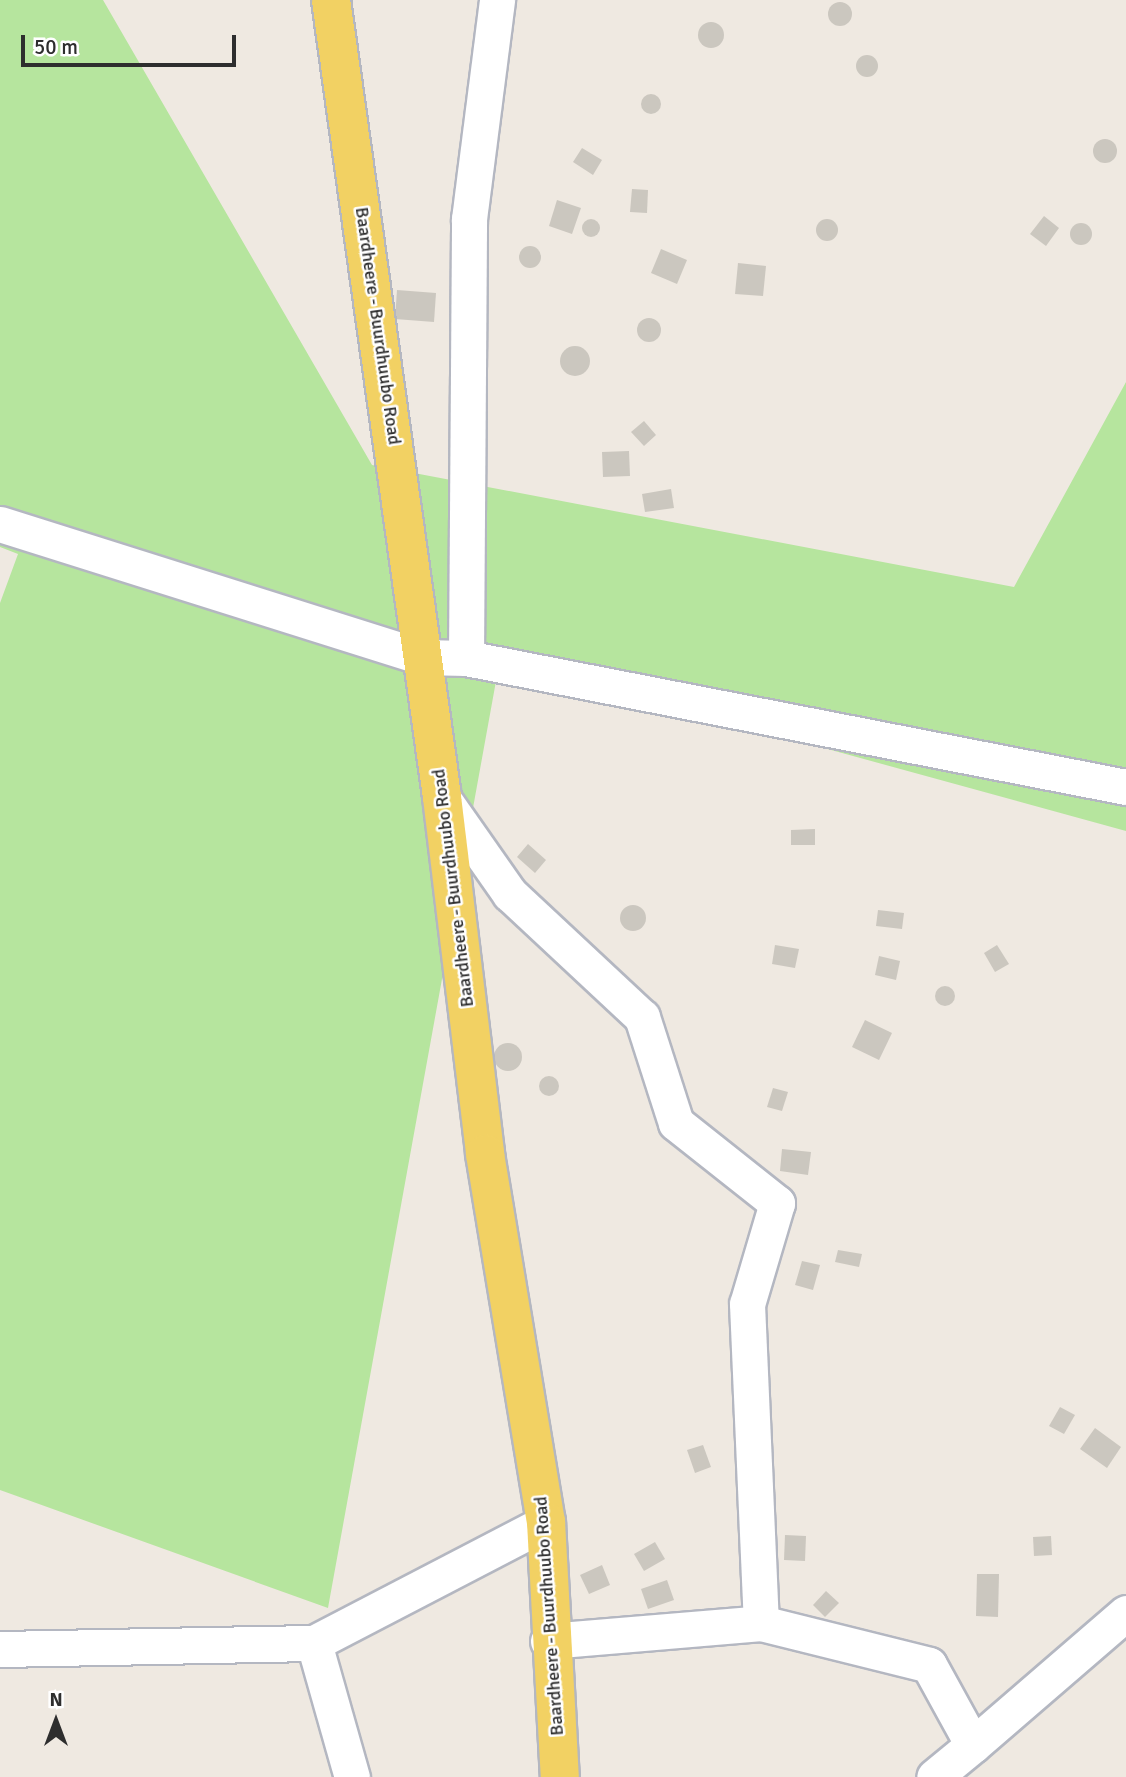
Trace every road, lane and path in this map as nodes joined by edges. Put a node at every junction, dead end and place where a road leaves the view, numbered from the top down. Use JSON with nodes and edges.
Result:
{"nodes":[{"id":1,"x":331,"y":0,"type":"edge"},
{"id":2,"x":497,"y":0,"type":"edge"},
{"id":3,"x":0,"y":524,"type":"edge"},
{"id":4,"x":422,"y":657,"type":"junction"},
{"id":5,"x":466,"y":658,"type":"junction"},
{"id":6,"x":1126,"y":787,"type":"edge"},
{"id":7,"x":442,"y":797,"type":"junction"},
{"id":8,"x":545,"y":1522,"type":"junction"},
{"id":9,"x":1126,"y":1613,"type":"edge"},
{"id":10,"x":761,"y":1623,"type":"junction"},
{"id":11,"x":548,"y":1641,"type":"junction"},
{"id":12,"x":314,"y":1643,"type":"junction"},
{"id":13,"x":0,"y":1650,"type":"edge"},
{"id":14,"x":973,"y":1745,"type":"junction"},
{"id":15,"x":352,"y":1777,"type":"edge"},
{"id":16,"x":560,"y":1777,"type":"edge"},
{"id":17,"x":934,"y":1777,"type":"edge"}],
"edges":[{"from":1,"to":4,"type":"main road","name":"Baardheere - Buurdhuubo Road"},
{"from":2,"to":5,"type":"street"},
{"from":3,"to":4,"type":"street"},
{"from":4,"to":5,"type":"street"},
{"from":4,"to":7,"type":"main road","name":"Baardheere - Buurdhuubo Road"},
{"from":5,"to":6,"type":"street"},
{"from":7,"to":8,"type":"main road","name":"Baardheere - Buurdhuubo Road"},
{"from":7,"to":10,"type":"street"},
{"from":8,"to":11,"type":"main road","name":"Baardheere - Buurdhuubo Road"},
{"from":8,"to":12,"type":"street"},
{"from":9,"to":14,"type":"street"},
{"from":10,"to":11,"type":"street"},
{"from":10,"to":14,"type":"street"},
{"from":11,"to":16,"type":"main road","name":"Baardheere - Buurdhuubo Road"},
{"from":12,"to":13,"type":"street"},
{"from":12,"to":15,"type":"street"},
{"from":14,"to":17,"type":"street"}]}
